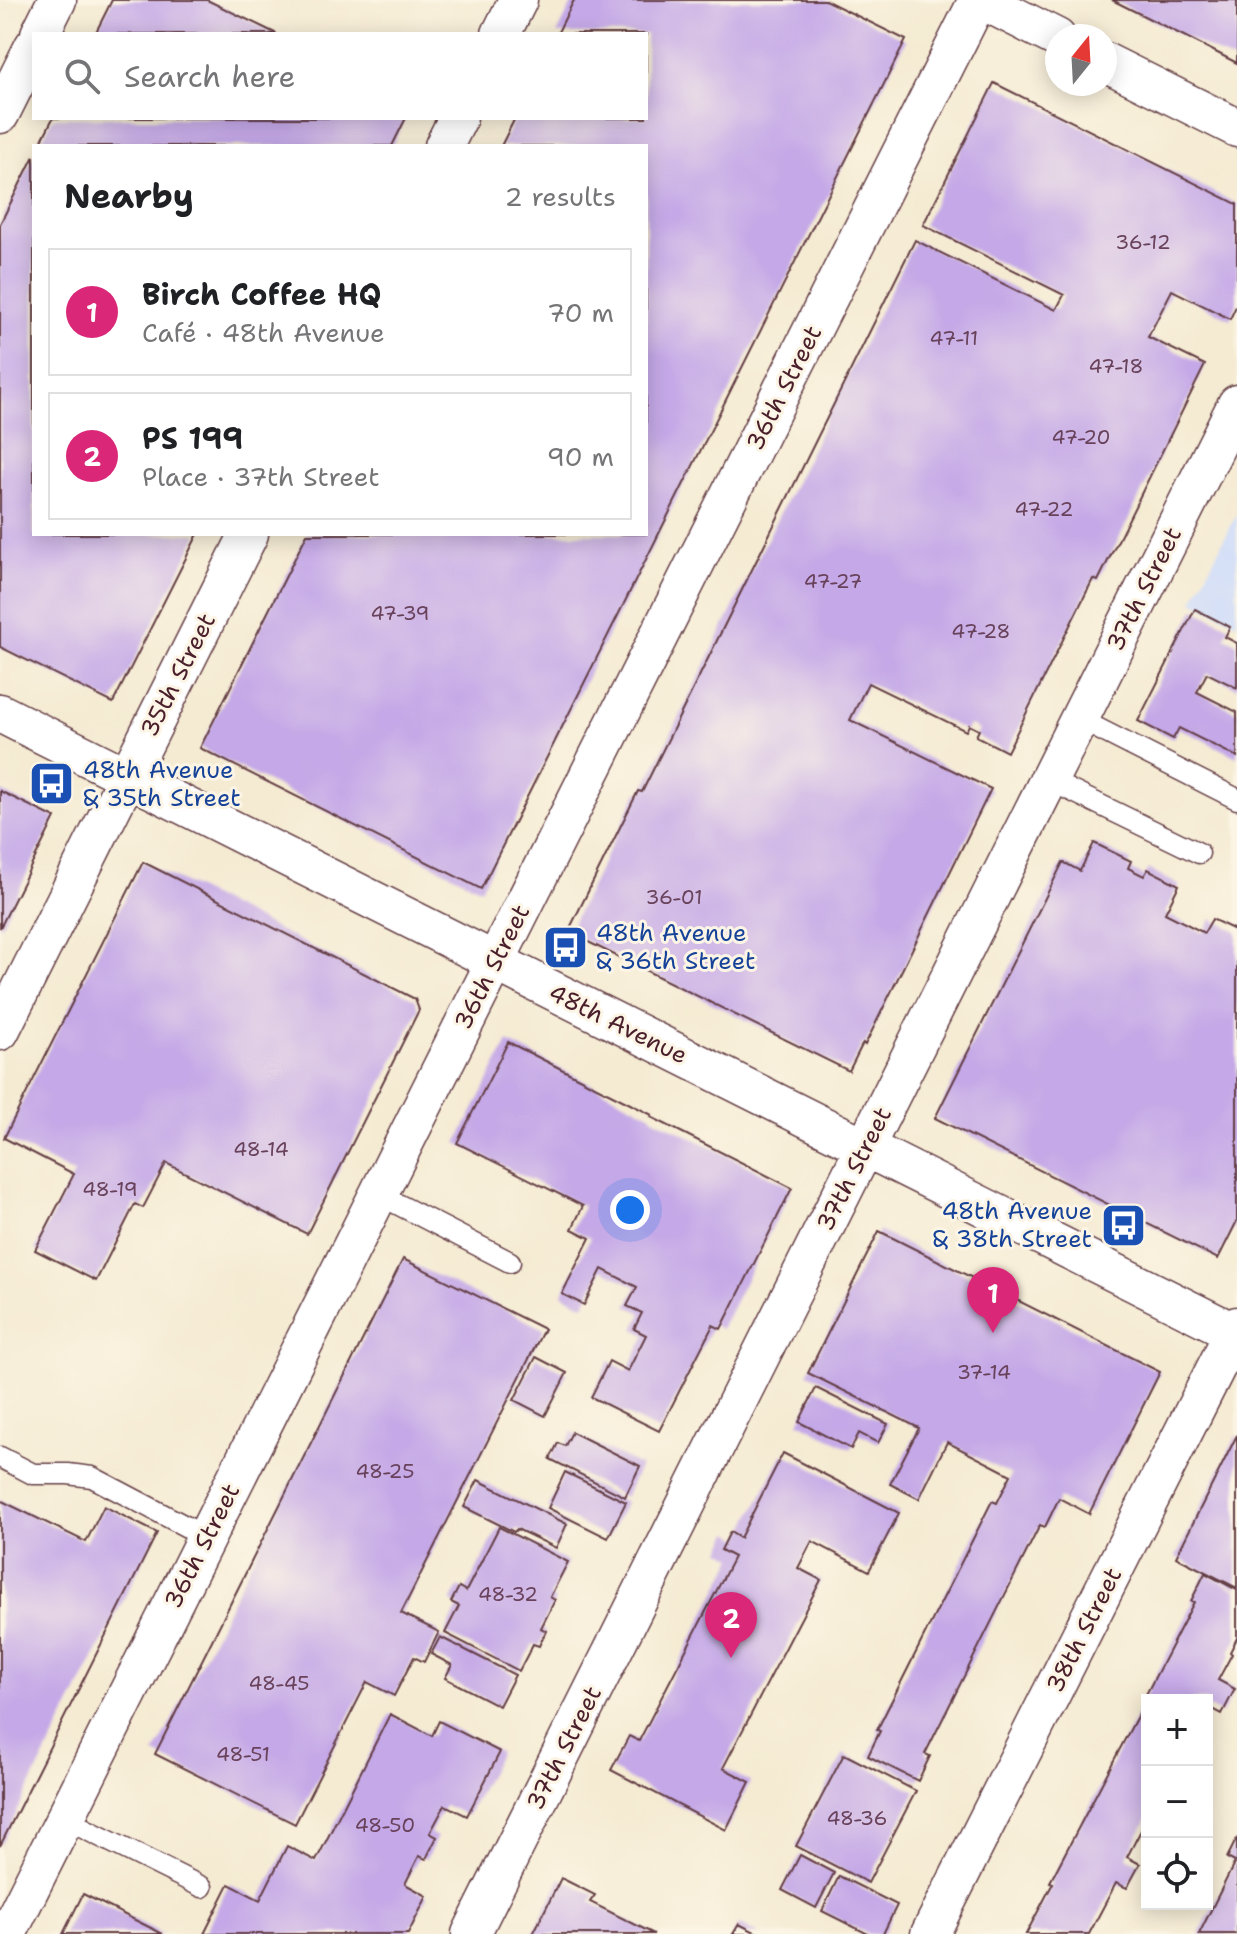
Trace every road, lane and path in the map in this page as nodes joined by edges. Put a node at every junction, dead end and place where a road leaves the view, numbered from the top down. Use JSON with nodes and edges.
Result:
{"nodes":[{"id":1,"x":57,"y":0,"type":"edge"},
{"id":2,"x":518,"y":0,"type":"edge"},
{"id":3,"x":980,"y":0,"type":"edge"},
{"id":4,"x":41,"y":32,"type":"edge"},
{"id":5,"x":502,"y":32,"type":"edge"},
{"id":6,"x":1045,"y":32,"type":"edge"},
{"id":7,"x":32,"y":50,"type":"edge"},
{"id":8,"x":1117,"y":68,"type":"edge"},
{"id":9,"x":0,"y":114,"type":"edge"},
{"id":10,"x":457,"y":120,"type":"edge"},
{"id":11,"x":1237,"y":128,"type":"edge"},
{"id":12,"x":445,"y":144,"type":"edge"},
{"id":13,"x":1237,"y":404,"type":"edge"},
{"id":14,"x":248,"y":536,"type":"edge"},
{"id":15,"x":0,"y":713,"type":"edge"},
{"id":16,"x":1079,"y":719,"type":"junction"},
{"id":17,"x":127,"y":777,"type":"junction"},
{"id":18,"x":1049,"y":780,"type":"junction"},
{"id":19,"x":1237,"y":799,"type":"edge"},
{"id":20,"x":1199,"y":853,"type":"dead end"},
{"id":21,"x":495,"y":963,"type":"junction"},
{"id":22,"x":0,"y":1031,"type":"edge"},
{"id":23,"x":865,"y":1147,"type":"junction"},
{"id":24,"x":378,"y":1194,"type":"junction"},
{"id":25,"x":510,"y":1262,"type":"dead end"},
{"id":26,"x":1236,"y":1331,"type":"edge"},
{"id":27,"x":0,"y":1457,"type":"edge"},
{"id":28,"x":206,"y":1537,"type":"junction"},
{"id":29,"x":65,"y":1819,"type":"junction"},
{"id":30,"x":202,"y":1887,"type":"dead end"},
{"id":31,"x":7,"y":1934,"type":"edge"},
{"id":32,"x":471,"y":1934,"type":"edge"},
{"id":33,"x":930,"y":1934,"type":"edge"}],
"edges":[{"from":1,"to":4,"type":"street"},
{"from":2,"to":5,"type":"street"},
{"from":3,"to":6,"type":"street"},
{"from":3,"to":21,"type":"street","name":"36th Street"},
{"from":7,"to":9,"type":"street"},
{"from":8,"to":11,"type":"street"},
{"from":10,"to":12,"type":"street"},
{"from":13,"to":16,"type":"street","name":"37th Street"},
{"from":14,"to":17,"type":"street","name":"35th Street"},
{"from":15,"to":17,"type":"street","name":"48th Avenue"},
{"from":16,"to":18,"type":"street","name":"37th Street"},
{"from":16,"to":19,"type":"lane"},
{"from":17,"to":21,"type":"street","name":"48th Avenue"},
{"from":17,"to":22,"type":"street","name":"35th Street"},
{"from":18,"to":20,"type":"lane"},
{"from":18,"to":23,"type":"street","name":"37th Street"},
{"from":21,"to":23,"type":"street","name":"48th Avenue"},
{"from":21,"to":24,"type":"street","name":"36th Street"},
{"from":23,"to":26,"type":"street","name":"48th Avenue"},
{"from":23,"to":32,"type":"street","name":"37th Street"},
{"from":24,"to":25,"type":"lane"},
{"from":24,"to":28,"type":"street","name":"36th Street"},
{"from":26,"to":33,"type":"street","name":"38th Street"},
{"from":27,"to":28,"type":"lane"},
{"from":28,"to":29,"type":"street","name":"36th Street"},
{"from":29,"to":30,"type":"lane"},
{"from":29,"to":31,"type":"street","name":"36th Street"}]}
